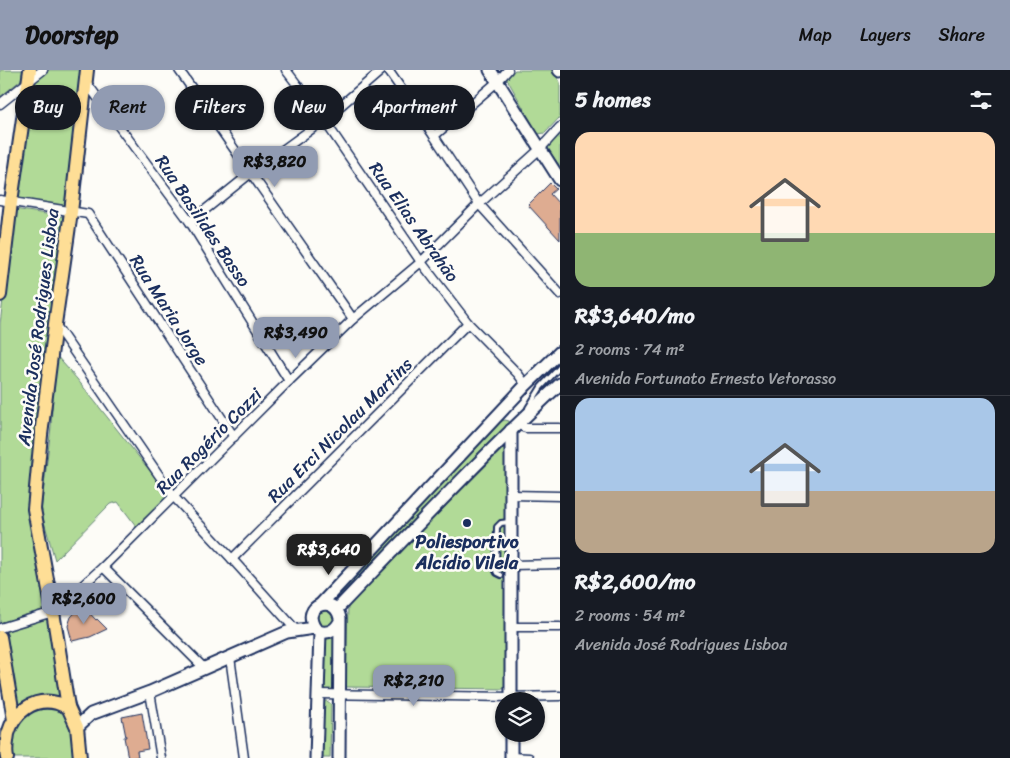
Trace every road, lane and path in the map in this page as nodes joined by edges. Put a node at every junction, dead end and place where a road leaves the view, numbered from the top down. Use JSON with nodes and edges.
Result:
{"nodes":[{"id":1,"x":44,"y":70,"type":"edge"},
{"id":2,"x":180,"y":70,"type":"edge"},
{"id":3,"x":286,"y":70,"type":"edge"},
{"id":4,"x":382,"y":70,"type":"edge"},
{"id":5,"x":388,"y":70,"type":"edge"},
{"id":6,"x":490,"y":70,"type":"edge"},
{"id":7,"x":508,"y":70,"type":"edge"},
{"id":8,"x":29,"y":76,"type":"edge"},
{"id":9,"x":87,"y":76,"type":"edge"},
{"id":10,"x":497,"y":82,"type":"junction"},
{"id":11,"x":297,"y":85,"type":"edge"},
{"id":12,"x":13,"y":94,"type":"joint"},
{"id":13,"x":344,"y":103,"type":"edge"},
{"id":14,"x":0,"y":104,"type":"edge"},
{"id":15,"x":560,"y":127,"type":"edge"},
{"id":16,"x":19,"y":130,"type":"edge"},
{"id":17,"x":310,"y":130,"type":"edge"},
{"id":18,"x":331,"y":130,"type":"edge"},
{"id":19,"x":434,"y":136,"type":"junction"},
{"id":20,"x":540,"y":149,"type":"junction"},
{"id":21,"x":251,"y":173,"type":"junction"},
{"id":22,"x":560,"y":180,"type":"edge"},
{"id":23,"x":5,"y":201,"type":"edge"},
{"id":24,"x":480,"y":204,"type":"junction"},
{"id":25,"x":71,"y":212,"type":"junction"},
{"id":26,"x":190,"y":222,"type":"junction"},
{"id":27,"x":421,"y":262,"type":"junction"},
{"id":28,"x":560,"y":294,"type":"edge"},
{"id":29,"x":0,"y":295,"type":"edge"},
{"id":30,"x":353,"y":319,"type":"junction"},
{"id":31,"x":468,"y":323,"type":"junction"},
{"id":32,"x":55,"y":324,"type":"junction"},
{"id":33,"x":560,"y":352,"type":"edge"},
{"id":34,"x":560,"y":367,"type":"edge"},
{"id":35,"x":289,"y":381,"type":"junction"},
{"id":36,"x":560,"y":384,"type":"edge"},
{"id":37,"x":526,"y":385,"type":"junction"},
{"id":38,"x":541,"y":386,"type":"junction"},
{"id":39,"x":520,"y":421,"type":"junction"},
{"id":40,"x":560,"y":428,"type":"edge"},
{"id":41,"x":511,"y":430,"type":"junction"},
{"id":42,"x":234,"y":437,"type":"junction"},
{"id":43,"x":493,"y":448,"type":"junction"},
{"id":44,"x":511,"y":456,"type":"junction"},
{"id":45,"x":512,"y":495,"type":"junction"},
{"id":46,"x":560,"y":496,"type":"edge"},
{"id":47,"x":174,"y":498,"type":"junction"},
{"id":48,"x":512,"y":522,"type":"junction"},
{"id":49,"x":232,"y":559,"type":"junction"},
{"id":50,"x":560,"y":564,"type":"edge"},
{"id":51,"x":512,"y":565,"type":"junction"},
{"id":52,"x":104,"y":567,"type":"junction"},
{"id":53,"x":501,"y":575,"type":"dead end"},
{"id":54,"x":317,"y":607,"type":"junction"},
{"id":55,"x":336,"y":609,"type":"junction"},
{"id":56,"x":54,"y":612,"type":"junction"},
{"id":57,"x":339,"y":623,"type":"junction"},
{"id":58,"x":512,"y":627,"type":"junction"},
{"id":59,"x":560,"y":627,"type":"edge"},
{"id":60,"x":0,"y":628,"type":"edge"},
{"id":61,"x":292,"y":630,"type":"junction"},
{"id":62,"x":317,"y":630,"type":"junction"},
{"id":63,"x":0,"y":637,"type":"edge"},
{"id":64,"x":230,"y":657,"type":"junction"},
{"id":65,"x":204,"y":668,"type":"junction"},
{"id":66,"x":150,"y":692,"type":"junction"},
{"id":67,"x":511,"y":692,"type":"edge"},
{"id":68,"x":318,"y":694,"type":"junction"},
{"id":69,"x":339,"y":694,"type":"junction"},
{"id":70,"x":560,"y":696,"type":"edge"},
{"id":71,"x":545,"y":697,"type":"edge"},
{"id":72,"x":495,"y":699,"type":"edge"},
{"id":73,"x":69,"y":709,"type":"junction"},
{"id":74,"x":92,"y":714,"type":"junction"},
{"id":75,"x":77,"y":727,"type":"junction"},
{"id":76,"x":8,"y":728,"type":"edge"},
{"id":77,"x":511,"y":742,"type":"edge"},
{"id":78,"x":7,"y":758,"type":"edge"},
{"id":79,"x":80,"y":758,"type":"edge"},
{"id":80,"x":161,"y":758,"type":"edge"},
{"id":81,"x":244,"y":758,"type":"edge"},
{"id":82,"x":316,"y":758,"type":"edge"},
{"id":83,"x":338,"y":758,"type":"edge"},
{"id":84,"x":511,"y":758,"type":"edge"},
{"id":85,"x":529,"y":758,"type":"edge"}],
"edges":[{"from":1,"to":8,"type":"street"},
{"from":2,"to":21,"type":"street"},
{"from":3,"to":11,"type":"street","name":"Rua Elias Abrahão"},
{"from":4,"to":13,"type":"street"},
{"from":5,"to":19,"type":"street"},
{"from":6,"to":10,"type":"main road"},
{"from":7,"to":10,"type":"street"},
{"from":8,"to":12,"type":"street"},
{"from":9,"to":25,"type":"main road","name":"Avenida José Rodrigues Lisboa"},
{"from":9,"to":26,"type":"street","name":"Rua Basilides Basso"},
{"from":10,"to":19,"type":"street"},
{"from":10,"to":20,"type":"main road"},
{"from":12,"to":14,"type":"street"},
{"from":15,"to":20,"type":"street","name":"Rua Rogério Cozzi"},
{"from":16,"to":23,"type":"main road"},
{"from":17,"to":21,"type":"street"},
{"from":18,"to":27,"type":"street","name":"Rua Elias Abrahão"},
{"from":19,"to":24,"type":"street"},
{"from":20,"to":22,"type":"main road"},
{"from":20,"to":24,"type":"street","name":"Rua Rogério Cozzi"},
{"from":21,"to":26,"type":"street"},
{"from":21,"to":30,"type":"street"},
{"from":23,"to":25,"type":"street"},
{"from":23,"to":29,"type":"main road"},
{"from":24,"to":27,"type":"street","name":"Rua Rogério Cozzi"},
{"from":24,"to":28,"type":"street"},
{"from":25,"to":32,"type":"main road","name":"Avenida José Rodrigues Lisboa"},
{"from":25,"to":42,"type":"street","name":"Rua Maria Jorge"},
{"from":26,"to":35,"type":"street","name":"Rua Basilides Basso"},
{"from":27,"to":30,"type":"street","name":"Rua Rogério Cozzi"},
{"from":27,"to":31,"type":"street","name":"Rua Elias Abrahão"},
{"from":30,"to":35,"type":"street","name":"Rua Rogério Cozzi"},
{"from":31,"to":37,"type":"street","name":"Rua Elias Abrahão"},
{"from":31,"to":49,"type":"street","name":"Rua Erci Nicolau Martins"},
{"from":32,"to":47,"type":"street"},
{"from":32,"to":56,"type":"main road","name":"Avenida José Rodrigues Lisboa"},
{"from":33,"to":37,"type":"main road"},
{"from":34,"to":38,"type":"lane"},
{"from":35,"to":42,"type":"street","name":"Rua Rogério Cozzi"},
{"from":36,"to":39,"type":"main road"},
{"from":37,"to":38,"type":"lane"},
{"from":37,"to":54,"type":"main road"},
{"from":38,"to":39,"type":"lane"},
{"from":39,"to":40,"type":"street"},
{"from":39,"to":41,"type":"main road"},
{"from":41,"to":43,"type":"main road"},
{"from":41,"to":44,"type":"main road"},
{"from":42,"to":47,"type":"street","name":"Rua Rogério Cozzi"},
{"from":43,"to":44,"type":"main road"},
{"from":43,"to":55,"type":"main road"},
{"from":44,"to":45,"type":"main road"},
{"from":45,"to":46,"type":"street"},
{"from":45,"to":48,"type":"main road"},
{"from":47,"to":49,"type":"street"},
{"from":47,"to":52,"type":"street","name":"Rua Rogério Cozzi"},
{"from":48,"to":51,"type":"main road"},
{"from":48,"to":53,"type":"lane"},
{"from":49,"to":61,"type":"street"},
{"from":50,"to":51,"type":"street"},
{"from":51,"to":58,"type":"main road"},
{"from":52,"to":56,"type":"street","name":"Rua Rogério Cozzi"},
{"from":52,"to":65,"type":"street"},
{"from":54,"to":55,"type":"main road"},
{"from":54,"to":61,"type":"main road"},
{"from":54,"to":62,"type":"main road"},
{"from":55,"to":57,"type":"main road"},
{"from":56,"to":60,"type":"street"},
{"from":56,"to":73,"type":"main road","name":"Avenida José Rodrigues Lisboa"},
{"from":57,"to":62,"type":"main road"},
{"from":57,"to":69,"type":"main road"},
{"from":58,"to":59,"type":"street"},
{"from":58,"to":67,"type":"main road"},
{"from":61,"to":62,"type":"main road"},
{"from":61,"to":64,"type":"main road"},
{"from":62,"to":68,"type":"main road"},
{"from":63,"to":76,"type":"main road"},
{"from":64,"to":65,"type":"main road"},
{"from":64,"to":81,"type":"street"},
{"from":65,"to":66,"type":"main road"},
{"from":66,"to":74,"type":"main road"},
{"from":66,"to":80,"type":"street"},
{"from":68,"to":69,"type":"street"},
{"from":68,"to":82,"type":"main road"},
{"from":69,"to":72,"type":"street"},
{"from":69,"to":83,"type":"main road"},
{"from":70,"to":71,"type":"street"},
{"from":73,"to":74,"type":"main road"},
{"from":73,"to":75,"type":"main road","name":"Avenida José Rodrigues Lisboa"},
{"from":73,"to":76,"type":"main road"},
{"from":74,"to":75,"type":"main road"},
{"from":75,"to":79,"type":"main road","name":"Avenida José Rodrigues Lisboa"},
{"from":76,"to":78,"type":"main road"},
{"from":77,"to":84,"type":"main road"},
{"from":84,"to":85,"type":"street"}]}
